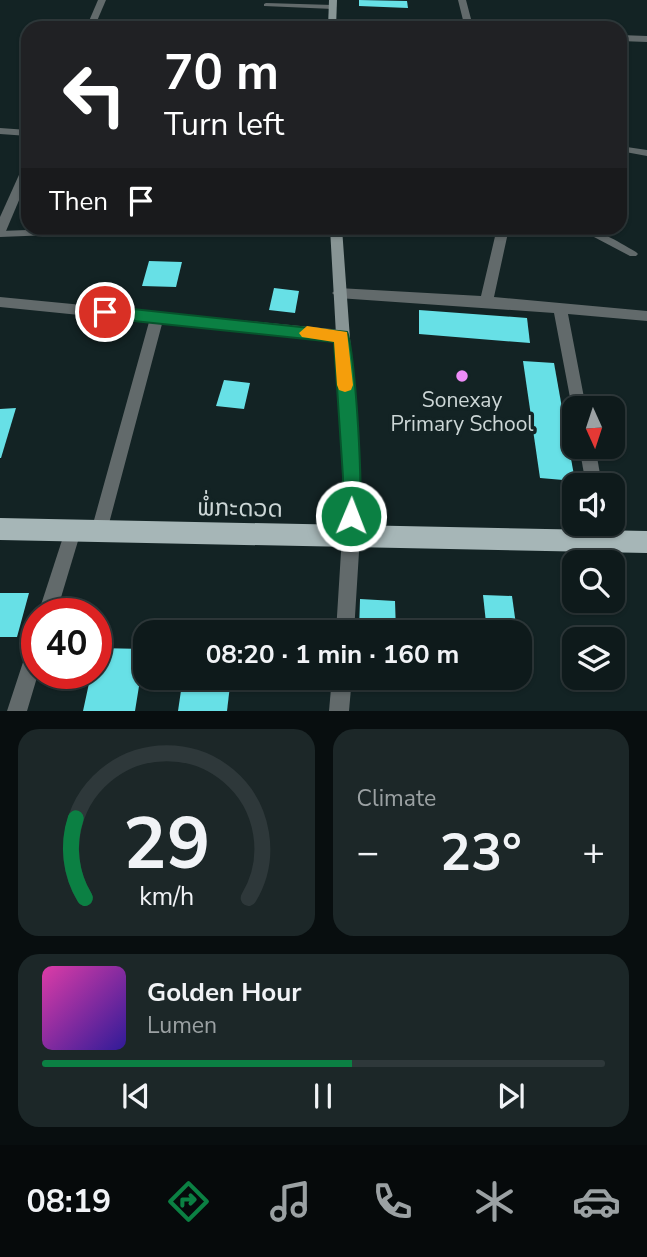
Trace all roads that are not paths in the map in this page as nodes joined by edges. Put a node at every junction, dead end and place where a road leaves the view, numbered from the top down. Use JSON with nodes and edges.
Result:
{"nodes":[{"id":1,"x":102,"y":0,"type":"edge"},
{"id":2,"x":462,"y":0,"type":"edge"},
{"id":3,"x":333,"y":4,"type":"edge"},
{"id":4,"x":266,"y":5,"type":"dead end"},
{"id":5,"x":93,"y":21,"type":"edge"},
{"id":6,"x":467,"y":21,"type":"edge"},
{"id":7,"x":627,"y":38,"type":"edge"},
{"id":8,"x":647,"y":39,"type":"edge"},
{"id":9,"x":0,"y":131,"type":"edge"},
{"id":10,"x":21,"y":132,"type":"edge"},
{"id":11,"x":627,"y":150,"type":"edge"},
{"id":12,"x":647,"y":153,"type":"edge"},
{"id":13,"x":21,"y":182,"type":"edge"},
{"id":14,"x":21,"y":231,"type":"edge"},
{"id":15,"x":0,"y":232,"type":"edge"},
{"id":16,"x":335,"y":235,"type":"edge"},
{"id":17,"x":501,"y":235,"type":"edge"},
{"id":18,"x":597,"y":235,"type":"edge"},
{"id":19,"x":633,"y":254,"type":"dead end"},
{"id":20,"x":338,"y":293,"type":"junction"},
{"id":21,"x":0,"y":302,"type":"edge"},
{"id":22,"x":486,"y":302,"type":"junction"},
{"id":23,"x":560,"y":308,"type":"junction"},
{"id":24,"x":647,"y":316,"type":"edge"},
{"id":25,"x":157,"y":318,"type":"junction"},
{"id":26,"x":342,"y":336,"type":"junction"},
{"id":27,"x":577,"y":396,"type":"edge"},
{"id":28,"x":0,"y":529,"type":"edge"},
{"id":29,"x":73,"y":531,"type":"junction"},
{"id":30,"x":99,"y":531,"type":"junction"},
{"id":31,"x":562,"y":533,"type":"edge"},
{"id":32,"x":351,"y":536,"type":"junction"},
{"id":33,"x":621,"y":536,"type":"edge"},
{"id":34,"x":647,"y":542,"type":"edge"},
{"id":35,"x":52,"y":598,"type":"edge"},
{"id":36,"x":346,"y":620,"type":"edge"},
{"id":37,"x":24,"y":689,"type":"edge"},
{"id":38,"x":341,"y":690,"type":"edge"},
{"id":39,"x":17,"y":711,"type":"edge"},
{"id":40,"x":339,"y":711,"type":"edge"}],
"edges":[{"from":1,"to":5,"type":"street"},
{"from":2,"to":6,"type":"street"},
{"from":3,"to":4,"type":"lane"},
{"from":7,"to":8,"type":"street"},
{"from":9,"to":10,"type":"street"},
{"from":11,"to":12,"type":"lane"},
{"from":13,"to":15,"type":"street"},
{"from":14,"to":15,"type":"lane"},
{"from":16,"to":20,"type":"street"},
{"from":17,"to":22,"type":"street"},
{"from":18,"to":19,"type":"lane"},
{"from":20,"to":22,"type":"street"},
{"from":20,"to":26,"type":"street"},
{"from":21,"to":25,"type":"street"},
{"from":22,"to":23,"type":"street"},
{"from":23,"to":24,"type":"street"},
{"from":23,"to":27,"type":"street"},
{"from":25,"to":26,"type":"street"},
{"from":25,"to":30,"type":"street"},
{"from":26,"to":32,"type":"street"},
{"from":28,"to":29,"type":"main road","name":"ພໍ່ກະດວດ"},
{"from":29,"to":30,"type":"main road","name":"ພໍ່ກະດວດ"},
{"from":29,"to":35,"type":"street"},
{"from":30,"to":32,"type":"main road","name":"ພໍ່ກະດວດ"},
{"from":31,"to":32,"type":"main road","name":"ພໍ່ກະດວດ"},
{"from":32,"to":36,"type":"street"},
{"from":33,"to":34,"type":"main road","name":"ພໍ່ກະດວດ"},
{"from":37,"to":39,"type":"street"},
{"from":38,"to":40,"type":"street"}]}
